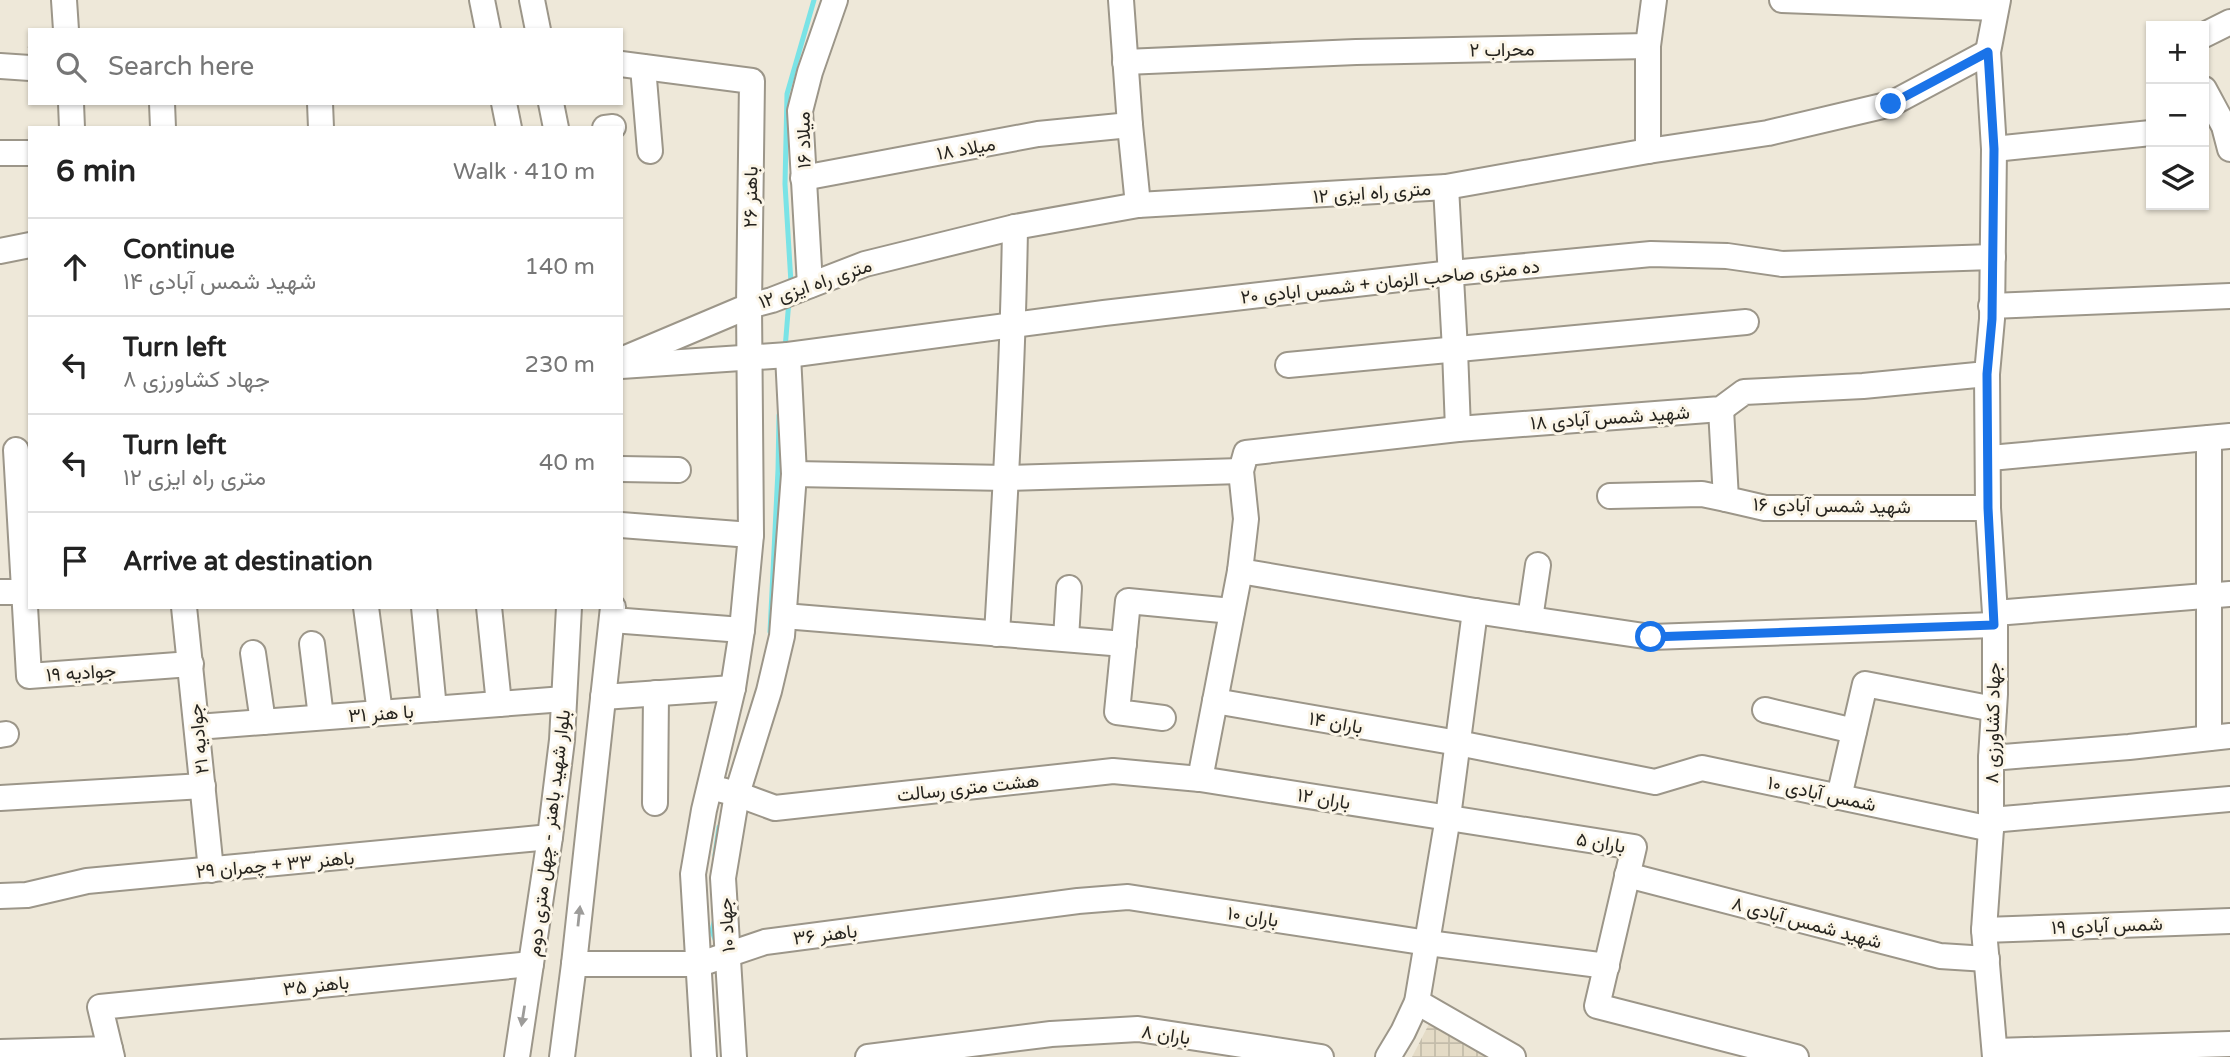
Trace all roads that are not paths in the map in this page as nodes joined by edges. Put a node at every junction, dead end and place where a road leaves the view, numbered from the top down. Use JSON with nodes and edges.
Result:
{"nodes":[{"id":1,"x":64,"y":0,"type":"edge"},
{"id":2,"x":482,"y":0,"type":"edge"},
{"id":3,"x":532,"y":0,"type":"edge"},
{"id":4,"x":835,"y":0,"type":"edge"},
{"id":5,"x":1121,"y":0,"type":"edge"},
{"id":6,"x":1654,"y":0,"type":"edge"},
{"id":7,"x":1782,"y":0,"type":"edge"},
{"id":8,"x":2000,"y":3,"type":"edge"},
{"id":9,"x":2230,"y":22,"type":"edge"},
{"id":10,"x":66,"y":28,"type":"edge"},
{"id":11,"x":488,"y":28,"type":"edge"},
{"id":12,"x":538,"y":28,"type":"edge"},
{"id":13,"x":2209,"y":32,"type":"edge"},
{"id":14,"x":1647,"y":46,"type":"junction"},
{"id":15,"x":1988,"y":52,"type":"junction"},
{"id":16,"x":1125,"y":62,"type":"junction"},
{"id":17,"x":0,"y":66,"type":"edge"},
{"id":18,"x":632,"y":66,"type":"edge"},
{"id":19,"x":28,"y":68,"type":"edge"},
{"id":20,"x":2209,"y":104,"type":"edge"},
{"id":21,"x":71,"y":105,"type":"edge"},
{"id":22,"x":162,"y":105,"type":"edge"},
{"id":23,"x":320,"y":105,"type":"edge"},
{"id":24,"x":504,"y":105,"type":"edge"},
{"id":25,"x":551,"y":105,"type":"edge"},
{"id":26,"x":1130,"y":125,"type":"junction"},
{"id":27,"x":72,"y":126,"type":"edge"},
{"id":28,"x":163,"y":126,"type":"edge"},
{"id":29,"x":321,"y":126,"type":"edge"},
{"id":30,"x":509,"y":126,"type":"edge"},
{"id":31,"x":556,"y":126,"type":"edge"},
{"id":32,"x":2146,"y":134,"type":"edge"},
{"id":33,"x":2219,"y":134,"type":"edge"},
{"id":34,"x":1994,"y":149,"type":"junction"},
{"id":35,"x":650,"y":151,"type":"dead end"},
{"id":36,"x":1647,"y":151,"type":"junction"},
{"id":37,"x":0,"y":153,"type":"edge"},
{"id":38,"x":28,"y":153,"type":"edge"},
{"id":39,"x":803,"y":178,"type":"junction"},
{"id":40,"x":1446,"y":187,"type":"junction"},
{"id":41,"x":1138,"y":205,"type":"junction"},
{"id":42,"x":1014,"y":227,"type":"junction"},
{"id":43,"x":28,"y":245,"type":"edge"},
{"id":44,"x":0,"y":251,"type":"edge"},
{"id":45,"x":1993,"y":257,"type":"junction"},
{"id":46,"x":1452,"y":273,"type":"junction"},
{"id":47,"x":805,"y":287,"type":"junction"},
{"id":48,"x":2230,"y":296,"type":"edge"},
{"id":49,"x":760,"y":303,"type":"junction"},
{"id":50,"x":1991,"y":306,"type":"junction"},
{"id":51,"x":1746,"y":322,"type":"dead end"},
{"id":52,"x":1013,"y":324,"type":"junction"},
{"id":53,"x":1455,"y":350,"type":"junction"},
{"id":54,"x":788,"y":355,"type":"junction"},
{"id":55,"x":623,"y":359,"type":"edge"},
{"id":56,"x":748,"y":359,"type":"junction"},
{"id":57,"x":1288,"y":365,"type":"dead end"},
{"id":58,"x":623,"y":366,"type":"edge"},
{"id":59,"x":1987,"y":374,"type":"junction"},
{"id":60,"x":1721,"y":409,"type":"junction"},
{"id":61,"x":1458,"y":429,"type":"junction"},
{"id":62,"x":2220,"y":437,"type":"edge"},
{"id":63,"x":9,"y":450,"type":"edge"},
{"id":64,"x":1990,"y":458,"type":"junction"},
{"id":65,"x":623,"y":469,"type":"edge"},
{"id":66,"x":678,"y":470,"type":"dead end"},
{"id":67,"x":1241,"y":471,"type":"junction"},
{"id":68,"x":794,"y":474,"type":"junction"},
{"id":69,"x":1007,"y":478,"type":"junction"},
{"id":70,"x":1610,"y":496,"type":"dead end"},
{"id":71,"x":1726,"y":499,"type":"junction"},
{"id":72,"x":1988,"y":508,"type":"junction"},
{"id":73,"x":623,"y":526,"type":"edge"},
{"id":74,"x":751,"y":535,"type":"junction"},
{"id":75,"x":1538,"y":565,"type":"dead end"},
{"id":76,"x":1240,"y":571,"type":"junction"},
{"id":77,"x":1069,"y":589,"type":"dead end"},
{"id":78,"x":12,"y":592,"type":"edge"},
{"id":79,"x":2219,"y":596,"type":"edge"},
{"id":80,"x":184,"y":609,"type":"edge"},
{"id":81,"x":366,"y":609,"type":"edge"},
{"id":82,"x":424,"y":609,"type":"edge"},
{"id":83,"x":489,"y":609,"type":"edge"},
{"id":84,"x":569,"y":609,"type":"edge"},
{"id":85,"x":1232,"y":611,"type":"junction"},
{"id":86,"x":1475,"y":611,"type":"junction"},
{"id":87,"x":784,"y":616,"type":"junction"},
{"id":88,"x":1530,"y":619,"type":"junction"},
{"id":89,"x":1994,"y":619,"type":"junction"},
{"id":90,"x":611,"y":624,"type":"edge"},
{"id":91,"x":742,"y":630,"type":"junction"},
{"id":92,"x":997,"y":634,"type":"junction"},
{"id":93,"x":568,"y":636,"type":"junction"},
{"id":94,"x":1066,"y":639,"type":"junction"},
{"id":95,"x":312,"y":644,"type":"dead end"},
{"id":96,"x":1124,"y":644,"type":"junction"},
{"id":97,"x":253,"y":653,"type":"dead end"},
{"id":98,"x":191,"y":664,"type":"junction"},
{"id":99,"x":733,"y":688,"type":"junction"},
{"id":100,"x":656,"y":694,"type":"junction"},
{"id":101,"x":603,"y":697,"type":"junction"},
{"id":102,"x":565,"y":699,"type":"junction"},
{"id":103,"x":1215,"y":701,"type":"junction"},
{"id":104,"x":499,"y":704,"type":"junction"},
{"id":105,"x":434,"y":709,"type":"junction"},
{"id":106,"x":1994,"y":709,"type":"junction"},
{"id":107,"x":1765,"y":710,"type":"dead end"},
{"id":108,"x":380,"y":713,"type":"junction"},
{"id":109,"x":321,"y":717,"type":"junction"},
{"id":110,"x":1163,"y":718,"type":"dead end"},
{"id":111,"x":263,"y":722,"type":"junction"},
{"id":112,"x":197,"y":727,"type":"junction"},
{"id":113,"x":1854,"y":730,"type":"junction"},
{"id":114,"x":2220,"y":737,"type":"edge"},
{"id":115,"x":1458,"y":743,"type":"junction"},
{"id":116,"x":1991,"y":758,"type":"junction"},
{"id":117,"x":1200,"y":779,"type":"junction"},
{"id":118,"x":1656,"y":782,"type":"joint"},
{"id":119,"x":203,"y":786,"type":"junction"},
{"id":120,"x":710,"y":787,"type":"junction"},
{"id":121,"x":737,"y":794,"type":"junction"},
{"id":122,"x":1839,"y":797,"type":"junction"},
{"id":123,"x":0,"y":798,"type":"edge"},
{"id":124,"x":2230,"y":799,"type":"edge"},
{"id":125,"x":655,"y":803,"type":"dead end"},
{"id":126,"x":1448,"y":817,"type":"junction"},
{"id":127,"x":1991,"y":825,"type":"junction"},
{"id":128,"x":550,"y":838,"type":"junction"},
{"id":129,"x":211,"y":870,"type":"junction"},
{"id":130,"x":1627,"y":875,"type":"junction"},
{"id":131,"x":0,"y":896,"type":"edge"},
{"id":132,"x":1078,"y":901,"type":"joint"},
{"id":133,"x":2230,"y":920,"type":"edge"},
{"id":134,"x":1984,"y":930,"type":"junction"},
{"id":135,"x":1428,"y":943,"type":"junction"},
{"id":136,"x":727,"y":953,"type":"junction"},
{"id":137,"x":1987,"y":959,"type":"junction"},
{"id":138,"x":531,"y":964,"type":"junction"},
{"id":139,"x":574,"y":964,"type":"junction"},
{"id":140,"x":700,"y":964,"type":"junction"},
{"id":141,"x":1607,"y":965,"type":"junction"},
{"id":142,"x":1418,"y":1002,"type":"junction"},
{"id":143,"x":2229,"y":1044,"type":"edge"},
{"id":144,"x":0,"y":1052,"type":"edge"},
{"id":145,"x":111,"y":1053,"type":"edge"},
{"id":146,"x":1995,"y":1054,"type":"edge"},
{"id":147,"x":517,"y":1057,"type":"edge"},
{"id":148,"x":562,"y":1057,"type":"edge"},
{"id":149,"x":704,"y":1057,"type":"edge"},
{"id":150,"x":734,"y":1057,"type":"edge"},
{"id":151,"x":868,"y":1057,"type":"edge"},
{"id":152,"x":1321,"y":1057,"type":"edge"},
{"id":153,"x":1388,"y":1057,"type":"edge"},
{"id":154,"x":1513,"y":1057,"type":"edge"},
{"id":155,"x":1796,"y":1057,"type":"edge"}],
"edges":[{"from":1,"to":10,"type":"street"},
{"from":2,"to":11,"type":"street"},
{"from":3,"to":12,"type":"street"},
{"from":4,"to":39,"type":"street","name":"میلاد ۱۶"},
{"from":5,"to":16,"type":"street"},
{"from":6,"to":14,"type":"street"},
{"from":7,"to":8,"type":"street"},
{"from":8,"to":15,"type":"street","name":"جهاد کشاورزی ۸"},
{"from":9,"to":13,"type":"street"},
{"from":14,"to":16,"type":"street","name":"محراب ۲"},
{"from":14,"to":36,"type":"street"},
{"from":15,"to":34,"type":"street","name":"جهاد کشاورزی ۸"},
{"from":15,"to":36,"type":"street","name":"۱۲ متری راه ایزی"},
{"from":16,"to":26,"type":"street"},
{"from":17,"to":19,"type":"street"},
{"from":18,"to":35,"type":"street"},
{"from":18,"to":49,"type":"street","name":"باهنر ۲۶"},
{"from":20,"to":33,"type":"street"},
{"from":21,"to":27,"type":"street"},
{"from":22,"to":28,"type":"street"},
{"from":23,"to":29,"type":"street"},
{"from":24,"to":30,"type":"street"},
{"from":25,"to":31,"type":"street"},
{"from":26,"to":39,"type":"street","name":"میلاد ۱۸"},
{"from":26,"to":41,"type":"street"},
{"from":32,"to":34,"type":"street"},
{"from":34,"to":45,"type":"street","name":"جهاد کشاورزی ۸"},
{"from":36,"to":40,"type":"street","name":"۱۲ متری راه ایزی"},
{"from":37,"to":38,"type":"street"},
{"from":39,"to":47,"type":"street","name":"میلاد ۱۶"},
{"from":40,"to":41,"type":"street","name":"۱۲ متری راه ایزی"},
{"from":40,"to":46,"type":"street"},
{"from":41,"to":42,"type":"street","name":"۱۲ متری راه ایزی"},
{"from":42,"to":47,"type":"street","name":"۱۲ متری راه ایزی"},
{"from":42,"to":52,"type":"street"},
{"from":43,"to":44,"type":"street"},
{"from":45,"to":46,"type":"street","name":"ده متری صاحب الزمان + شمس ابادی ۲۰"},
{"from":45,"to":50,"type":"street","name":"جهاد کشاورزی ۸"},
{"from":46,"to":52,"type":"street","name":"ده متری صاحب الزمان + شمس ابادی ۲۰"},
{"from":46,"to":53,"type":"street"},
{"from":47,"to":49,"type":"street","name":"۱۲ متری راه ایزی"},
{"from":48,"to":50,"type":"street"},
{"from":49,"to":55,"type":"street"},
{"from":49,"to":56,"type":"street"},
{"from":50,"to":59,"type":"street","name":"جهاد کشاورزی ۸"},
{"from":51,"to":53,"type":"street"},
{"from":52,"to":54,"type":"street","name":"ده متری صاحب الزمان + شمس ابادی ۲۰"},
{"from":52,"to":69,"type":"street"},
{"from":53,"to":57,"type":"street"},
{"from":53,"to":61,"type":"street"},
{"from":54,"to":56,"type":"street","name":"ده متری صاحب الزمان + شمس ابادی ۲۰"},
{"from":54,"to":68,"type":"street","name":"جهاد ۱۰"},
{"from":56,"to":58,"type":"street","name":"ده متری صاحب الزمان + شمس ابادی ۲۰"},
{"from":56,"to":74,"type":"street"},
{"from":59,"to":60,"type":"street","name":"شهید شمس آبادی ۱۸"},
{"from":59,"to":64,"type":"street","name":"جهاد کشاورزی ۸"},
{"from":60,"to":61,"type":"street","name":"شهید شمس آبادی ۱۸"},
{"from":60,"to":71,"type":"street","name":"شهید شمس آبادی ۱۶"},
{"from":61,"to":67,"type":"street","name":"شهید شمس آبادی ۱۸"},
{"from":62,"to":64,"type":"street"},
{"from":62,"to":79,"type":"street"},
{"from":63,"to":78,"type":"street","name":"جوادیه ۱۹"},
{"from":64,"to":72,"type":"street","name":"جهاد کشاورزی ۸"},
{"from":65,"to":66,"type":"street"},
{"from":67,"to":69,"type":"street"},
{"from":67,"to":76,"type":"street"},
{"from":68,"to":69,"type":"street"},
{"from":68,"to":87,"type":"street","name":"جهاد ۱۰"},
{"from":69,"to":92,"type":"street"},
{"from":70,"to":71,"type":"street"},
{"from":71,"to":72,"type":"street","name":"شهید شمس آبادی ۱۶"},
{"from":72,"to":89,"type":"street","name":"جهاد کشاورزی ۸"},
{"from":73,"to":74,"type":"street"},
{"from":74,"to":91,"type":"street"},
{"from":75,"to":88,"type":"street"},
{"from":76,"to":85,"type":"street"},
{"from":76,"to":86,"type":"street"},
{"from":77,"to":94,"type":"street"},
{"from":78,"to":98,"type":"street","name":"جوادیه ۱۹"},
{"from":79,"to":89,"type":"street"},
{"from":79,"to":114,"type":"street"},
{"from":80,"to":98,"type":"street","name":"جوادیه ۲۱"},
{"from":81,"to":108,"type":"street"},
{"from":82,"to":105,"type":"street"},
{"from":83,"to":104,"type":"street"},
{"from":84,"to":93,"type":"street","name":"بلوار شهید باهنر - چهل متری دوم"},
{"from":85,"to":96,"type":"street"},
{"from":85,"to":103,"type":"street"},
{"from":86,"to":88,"type":"street"},
{"from":86,"to":115,"type":"street"},
{"from":87,"to":92,"type":"street"},
{"from":87,"to":121,"type":"street","name":"جهاد ۱۰"},
{"from":88,"to":89,"type":"street"},
{"from":89,"to":106,"type":"street","name":"جهاد کشاورزی ۸"},
{"from":90,"to":91,"type":"street"},
{"from":90,"to":93,"type":"street"},
{"from":90,"to":101,"type":"street","name":"بلوار شهید باهنر - چهل متری دوم"},
{"from":91,"to":99,"type":"street"},
{"from":92,"to":94,"type":"street"},
{"from":93,"to":102,"type":"street","name":"بلوار شهید باهنر - چهل متری دوم"},
{"from":94,"to":96,"type":"street"},
{"from":95,"to":109,"type":"street"},
{"from":96,"to":110,"type":"street"},
{"from":97,"to":111,"type":"street"},
{"from":98,"to":112,"type":"street","name":"جوادیه ۲۱"},
{"from":99,"to":100,"type":"street"},
{"from":99,"to":120,"type":"street"},
{"from":100,"to":101,"type":"street"},
{"from":100,"to":125,"type":"street"},
{"from":139,"to":101,"type":"street","name":"بلوار شهید باهنر - چهل متری دوم","one_way":true},
{"from":102,"to":104,"type":"street","name":"با هنر ۳۱"},
{"from":102,"to":128,"type":"street","name":"بلوار شهید باهنر - چهل متری دوم"},
{"from":103,"to":115,"type":"street","name":"باران ۱۴"},
{"from":103,"to":117,"type":"street"},
{"from":104,"to":105,"type":"street","name":"با هنر ۳۱"},
{"from":105,"to":108,"type":"street","name":"با هنر ۳۱"},
{"from":106,"to":113,"type":"street"},
{"from":106,"to":116,"type":"street","name":"جهاد کشاورزی ۸"},
{"from":107,"to":113,"type":"street"},
{"from":108,"to":109,"type":"street","name":"با هنر ۳۱"},
{"from":109,"to":111,"type":"street","name":"با هنر ۳۱"},
{"from":111,"to":112,"type":"street","name":"با هنر ۳۱"},
{"from":112,"to":119,"type":"street","name":"جوادیه ۲۱"},
{"from":113,"to":122,"type":"street"},
{"from":114,"to":116,"type":"street"},
{"from":115,"to":118,"type":"street","name":"باران ۱۴"},
{"from":115,"to":126,"type":"street"},
{"from":116,"to":127,"type":"street","name":"جهاد کشاورزی ۸"},
{"from":117,"to":121,"type":"street","name":"هشت متری رسالت"},
{"from":117,"to":126,"type":"street","name":"باران ۱۲"},
{"from":118,"to":122,"type":"street","name":"شمس آبادی ۱۰"},
{"from":119,"to":123,"type":"street"},
{"from":119,"to":129,"type":"street","name":"جوادیه ۲۱"},
{"from":120,"to":121,"type":"street","name":"هشت متری رسالت"},
{"from":120,"to":140,"type":"street"},
{"from":121,"to":136,"type":"street","name":"جهاد ۱۰"},
{"from":122,"to":127,"type":"street","name":"شمس آبادی ۱۰"},
{"from":124,"to":127,"type":"street","name":"شمس آبادی ۱۰"},
{"from":126,"to":130,"type":"street","name":"باران ۵"},
{"from":126,"to":135,"type":"street"},
{"from":127,"to":134,"type":"street","name":"جهاد کشاورزی ۸"},
{"from":128,"to":129,"type":"street","name":"باهنر ۳۳ + چمران ۲۹"},
{"from":128,"to":138,"type":"street","name":"بلوار شهید باهنر - چهل متری دوم"},
{"from":129,"to":131,"type":"street","name":"باهنر ۳۳ + چمران ۲۹"},
{"from":130,"to":137,"type":"street","name":"شهید شمس آبادی ۸"},
{"from":130,"to":141,"type":"street","name":"باران ۵"},
{"from":132,"to":135,"type":"street","name":"باران ۱۰"},
{"from":132,"to":136,"type":"street","name":"باهنر ۳۶"},
{"from":133,"to":134,"type":"street","name":"شمس آبادی ۱۹"},
{"from":134,"to":137,"type":"street","name":"جهاد کشاورزی ۸"},
{"from":135,"to":141,"type":"street","name":"باران ۱۰"},
{"from":135,"to":142,"type":"street"},
{"from":136,"to":140,"type":"street","name":"باهنر ۳۶"},
{"from":136,"to":150,"type":"street","name":"جهاد ۱۰"},
{"from":137,"to":146,"type":"street","name":"جهاد کشاورزی ۸"},
{"from":138,"to":145,"type":"street","name":"باهنر ۳۵"},
{"from":138,"to":147,"type":"street","name":"بلوار شهید باهنر - چهل متری دوم","one_way":true},
{"from":139,"to":140,"type":"street","name":"باهنر ۳۶"},
{"from":139,"to":148,"type":"street","name":"بلوار شهید باهنر - چهل متری دوم"},
{"from":140,"to":149,"type":"street"},
{"from":141,"to":155,"type":"street","name":"باران ۵"},
{"from":142,"to":153,"type":"street"},
{"from":142,"to":154,"type":"street"},
{"from":143,"to":146,"type":"street"},
{"from":144,"to":145,"type":"street"},
{"from":151,"to":152,"type":"street","name":"باران ۸"}]}
